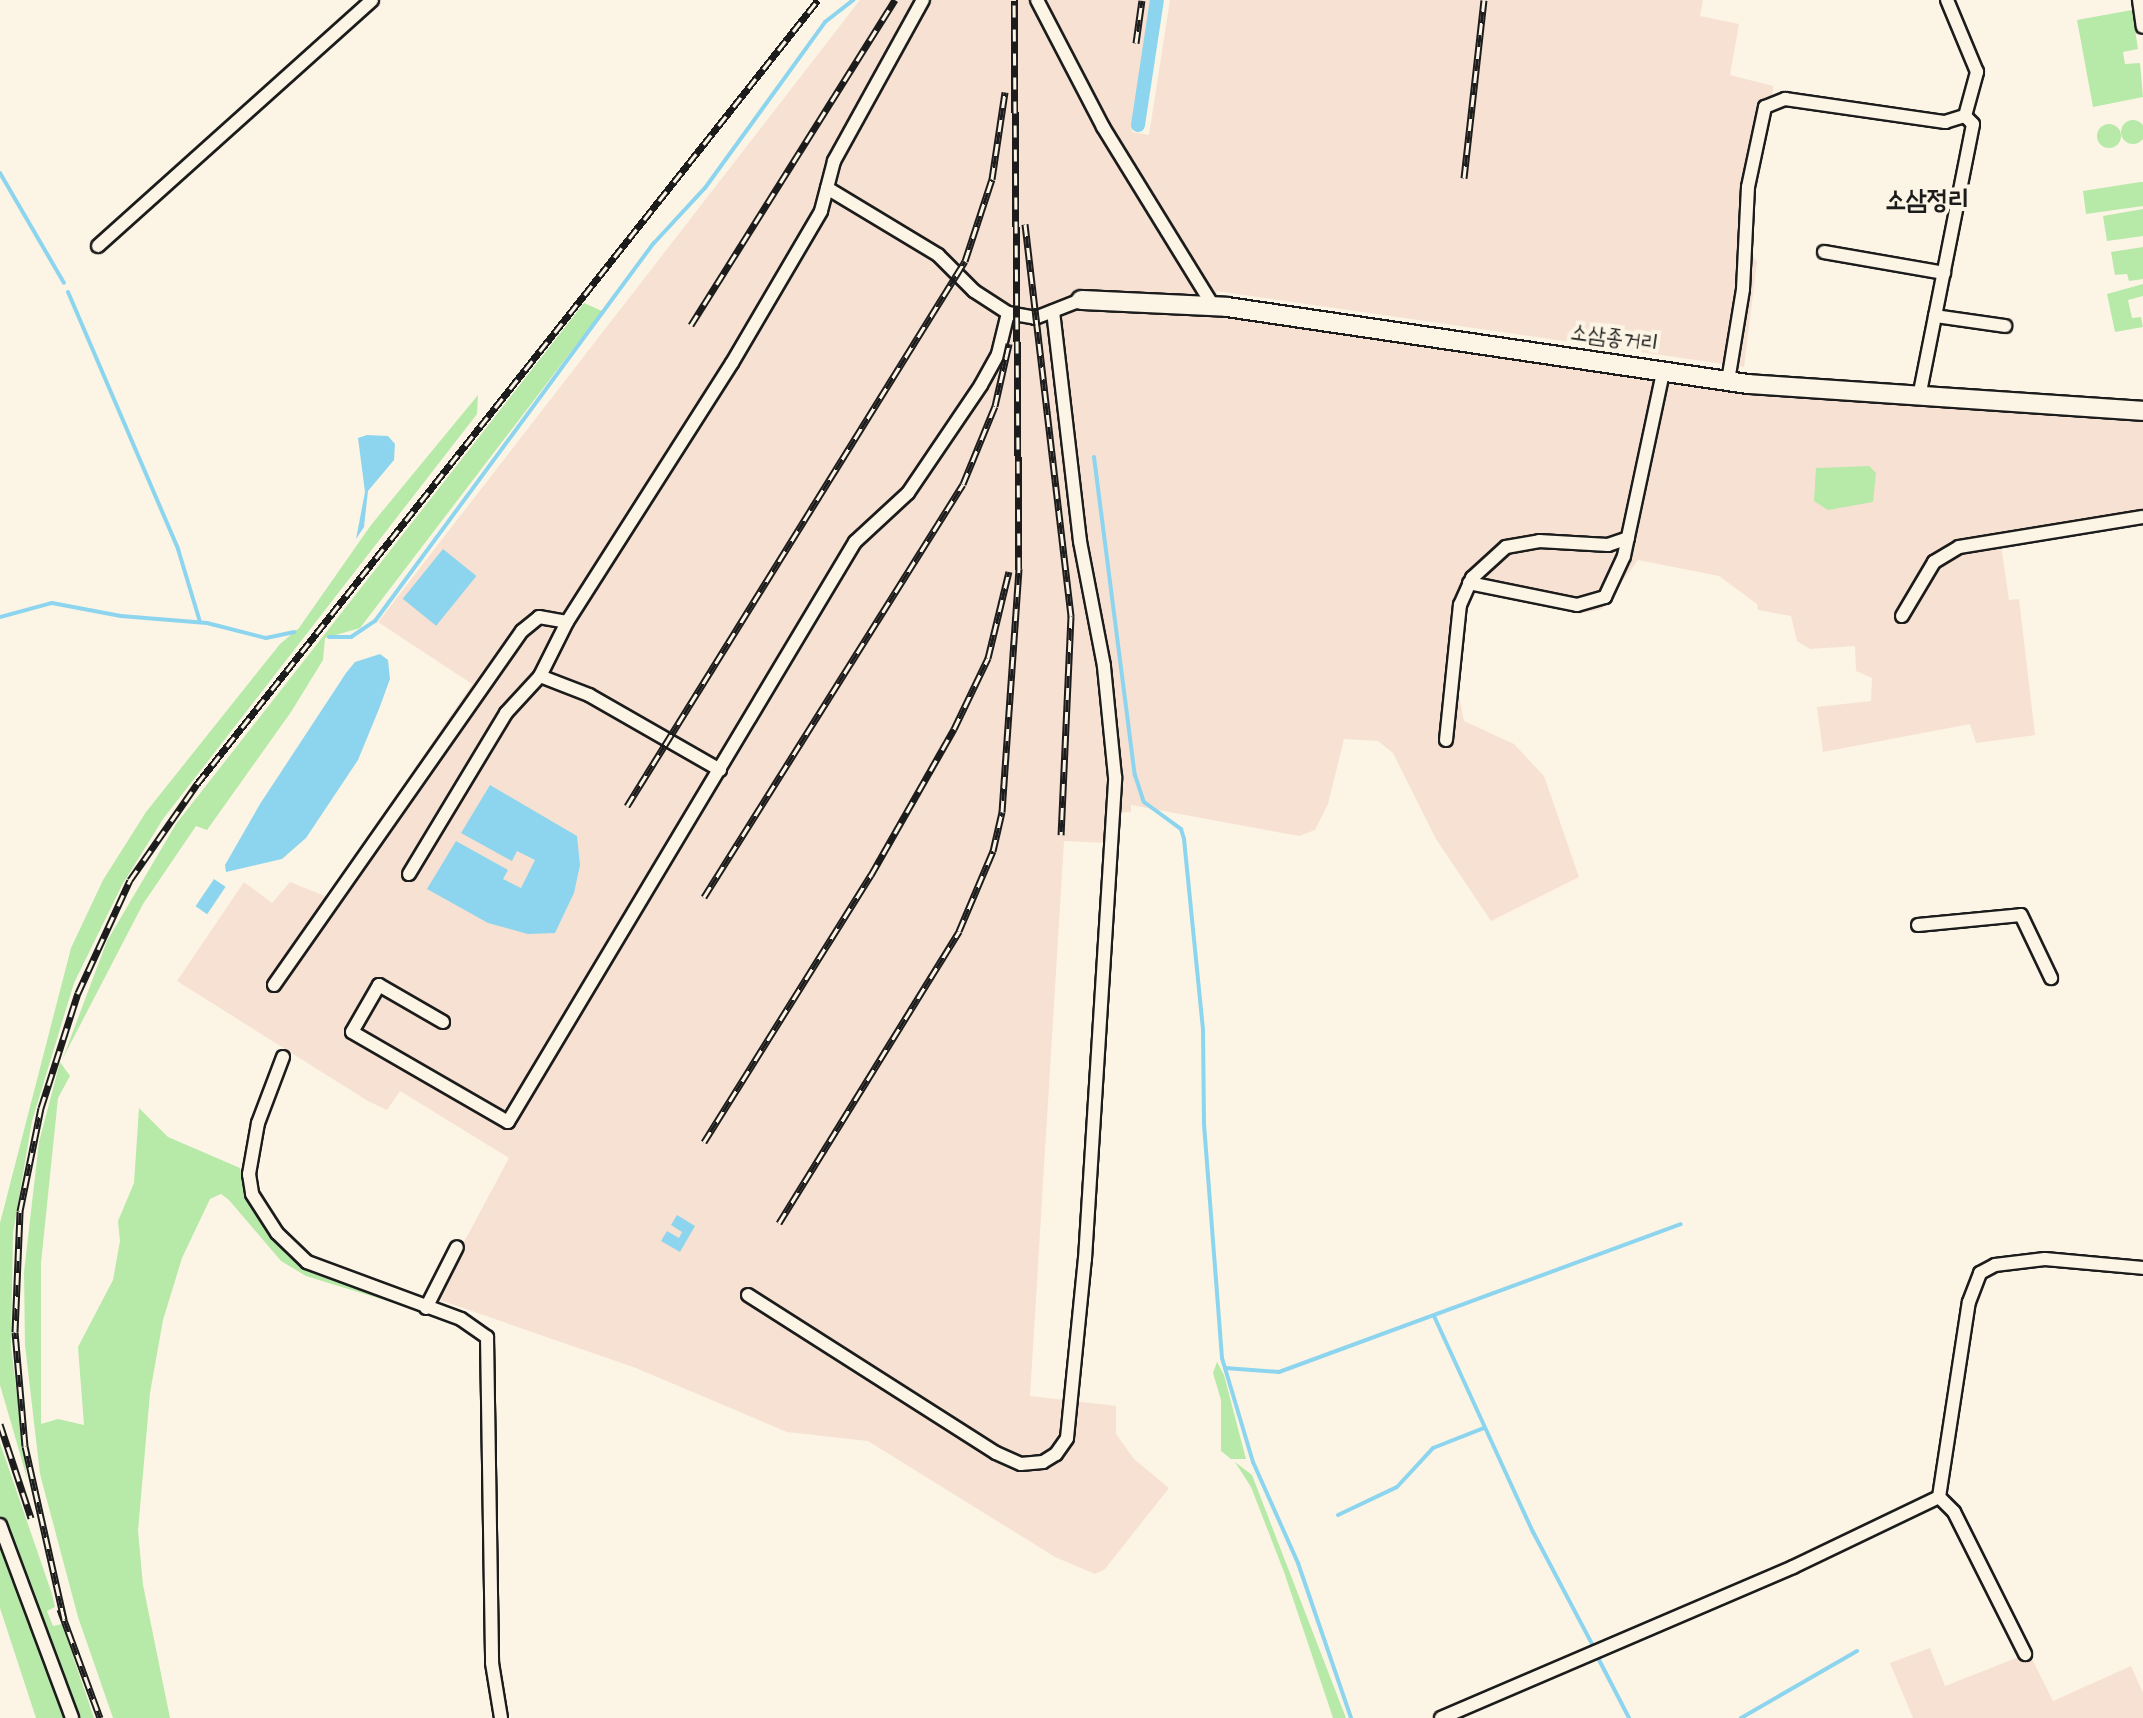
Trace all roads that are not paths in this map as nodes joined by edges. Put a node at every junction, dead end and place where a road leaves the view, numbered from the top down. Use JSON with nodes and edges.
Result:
{"nodes":[{"id":1,"x":372,"y":0,"type":"edge"},
{"id":2,"x":923,"y":0,"type":"edge"},
{"id":3,"x":1037,"y":0,"type":"edge"},
{"id":4,"x":1947,"y":0,"type":"edge"},
{"id":5,"x":2139,"y":0,"type":"edge"},
{"id":6,"x":2143,"y":27,"type":"edge"},
{"id":7,"x":1965,"y":116,"type":"junction"},
{"id":8,"x":827,"y":188,"type":"junction"},
{"id":9,"x":98,"y":246,"type":"dead end"},
{"id":10,"x":1824,"y":252,"type":"dead end"},
{"id":11,"x":1944,"y":273,"type":"junction"},
{"id":12,"x":1081,"y":300,"type":"joint"},
{"id":13,"x":1213,"y":306,"type":"junction"},
{"id":14,"x":1053,"y":312,"type":"junction"},
{"id":15,"x":1008,"y":313,"type":"junction"},
{"id":16,"x":1935,"y":316,"type":"junction"},
{"id":17,"x":2005,"y":326,"type":"dead end"},
{"id":18,"x":1663,"y":372,"type":"junction"},
{"id":19,"x":1728,"y":381,"type":"junction"},
{"id":20,"x":1919,"y":397,"type":"junction"},
{"id":21,"x":2143,"y":411,"type":"edge"},
{"id":22,"x":2143,"y":517,"type":"edge"},
{"id":23,"x":1628,"y":538,"type":"junction"},
{"id":24,"x":1469,"y":583,"type":"junction"},
{"id":25,"x":1902,"y":616,"type":"dead end"},
{"id":26,"x":567,"y":622,"type":"junction"},
{"id":27,"x":540,"y":676,"type":"junction"},
{"id":28,"x":1446,"y":740,"type":"dead end"},
{"id":29,"x":720,"y":770,"type":"junction"},
{"id":30,"x":409,"y":874,"type":"dead end"},
{"id":31,"x":1918,"y":925,"type":"dead end"},
{"id":32,"x":2051,"y":978,"type":"dead end"},
{"id":33,"x":274,"y":985,"type":"dead end"},
{"id":34,"x":443,"y":1022,"type":"dead end"},
{"id":35,"x":283,"y":1057,"type":"dead end"},
{"id":36,"x":457,"y":1247,"type":"dead end"},
{"id":37,"x":2143,"y":1268,"type":"edge"},
{"id":38,"x":748,"y":1295,"type":"dead end"},
{"id":39,"x":426,"y":1308,"type":"junction"},
{"id":40,"x":1939,"y":1497,"type":"junction"},
{"id":41,"x":0,"y":1525,"type":"edge"},
{"id":42,"x":2025,"y":1654,"type":"dead end"},
{"id":43,"x":72,"y":1718,"type":"edge"},
{"id":44,"x":501,"y":1718,"type":"edge"},
{"id":45,"x":1441,"y":1718,"type":"edge"}],
"edges":[{"from":1,"to":9,"type":"street"},
{"from":2,"to":8,"type":"street"},
{"from":3,"to":13,"type":"street"},
{"from":4,"to":7,"type":"street"},
{"from":5,"to":6,"type":"street"},
{"from":7,"to":11,"type":"street"},
{"from":7,"to":19,"type":"street"},
{"from":8,"to":15,"type":"street"},
{"from":8,"to":26,"type":"street"},
{"from":10,"to":11,"type":"street"},
{"from":11,"to":16,"type":"street"},
{"from":12,"to":13,"type":"street","name":"소삼종거리"},
{"from":12,"to":14,"type":"street"},
{"from":13,"to":18,"type":"street","name":"소삼종거리"},
{"from":14,"to":15,"type":"street"},
{"from":14,"to":38,"type":"street"},
{"from":15,"to":29,"type":"street"},
{"from":16,"to":17,"type":"street"},
{"from":16,"to":20,"type":"street"},
{"from":18,"to":19,"type":"street","name":"소삼종거리"},
{"from":18,"to":23,"type":"street"},
{"from":19,"to":20,"type":"street","name":"소삼종거리"},
{"from":20,"to":21,"type":"street","name":"소삼종거리"},
{"from":22,"to":25,"type":"street"},
{"from":23,"to":24,"type":"street"},
{"from":23,"to":24,"type":"street"},
{"from":24,"to":28,"type":"street"},
{"from":26,"to":27,"type":"street"},
{"from":26,"to":33,"type":"street"},
{"from":27,"to":29,"type":"street"},
{"from":27,"to":30,"type":"street"},
{"from":29,"to":34,"type":"street"},
{"from":31,"to":32,"type":"street"},
{"from":35,"to":39,"type":"street"},
{"from":36,"to":39,"type":"street"},
{"from":37,"to":40,"type":"street"},
{"from":39,"to":44,"type":"street"},
{"from":40,"to":42,"type":"street"},
{"from":40,"to":45,"type":"street"},
{"from":41,"to":43,"type":"street"}]}
